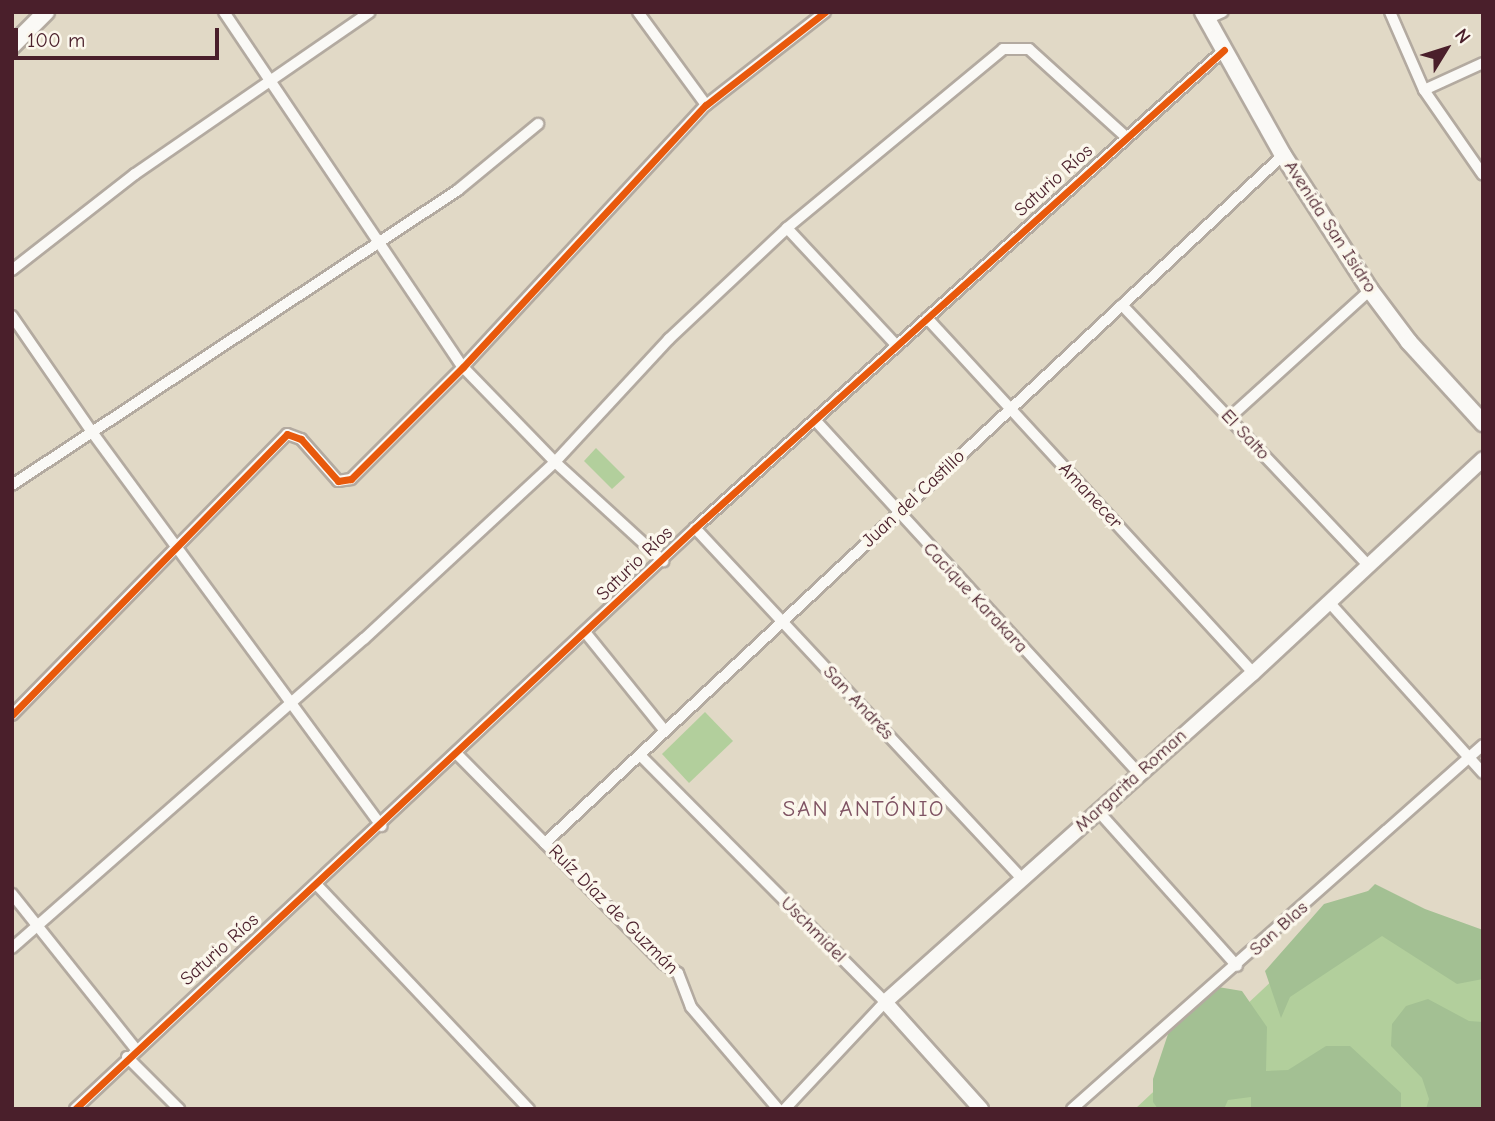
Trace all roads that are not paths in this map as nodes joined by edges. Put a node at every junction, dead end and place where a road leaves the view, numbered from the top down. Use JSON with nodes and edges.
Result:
{"nodes":[{"id":1,"x":46,"y":12,"type":"edge"},
{"id":2,"x":224,"y":12,"type":"edge"},
{"id":3,"x":370,"y":12,"type":"edge"},
{"id":4,"x":638,"y":12,"type":"edge"},
{"id":5,"x":825,"y":12,"type":"edge"},
{"id":6,"x":1223,"y":12,"type":"edge"},
{"id":7,"x":1390,"y":12,"type":"edge"},
{"id":8,"x":1205,"y":15,"type":"edge"},
{"id":9,"x":12,"y":46,"type":"edge"},
{"id":10,"x":1224,"y":50,"type":"junction"},
{"id":11,"x":1483,"y":63,"type":"edge"},
{"id":12,"x":268,"y":79,"type":"junction"},
{"id":13,"x":1424,"y":90,"type":"junction"},
{"id":14,"x":706,"y":105,"type":"junction"},
{"id":15,"x":538,"y":124,"type":"dead end"},
{"id":16,"x":1126,"y":136,"type":"junction"},
{"id":17,"x":1283,"y":155,"type":"junction"},
{"id":18,"x":1483,"y":175,"type":"edge"},
{"id":19,"x":787,"y":228,"type":"junction"},
{"id":20,"x":379,"y":243,"type":"junction"},
{"id":21,"x":12,"y":270,"type":"edge"},
{"id":22,"x":1370,"y":290,"type":"junction"},
{"id":23,"x":1122,"y":305,"type":"junction"},
{"id":24,"x":12,"y":316,"type":"edge"},
{"id":25,"x":927,"y":318,"type":"junction"},
{"id":26,"x":897,"y":346,"type":"junction"},
{"id":27,"x":463,"y":367,"type":"junction"},
{"id":28,"x":1010,"y":410,"type":"junction"},
{"id":29,"x":1229,"y":418,"type":"junction"},
{"id":30,"x":1481,"y":418,"type":"edge"},
{"id":31,"x":815,"y":420,"type":"junction"},
{"id":32,"x":92,"y":432,"type":"junction"},
{"id":33,"x":1483,"y":458,"type":"edge"},
{"id":34,"x":555,"y":462,"type":"junction"},
{"id":35,"x":12,"y":485,"type":"edge"},
{"id":36,"x":897,"y":514,"type":"junction"},
{"id":37,"x":695,"y":528,"type":"junction"},
{"id":38,"x":180,"y":548,"type":"junction"},
{"id":39,"x":663,"y":561,"type":"junction"},
{"id":40,"x":1368,"y":565,"type":"junction"},
{"id":41,"x":1329,"y":602,"type":"junction"},
{"id":42,"x":783,"y":621,"type":"junction"},
{"id":43,"x":585,"y":632,"type":"junction"},
{"id":44,"x":1252,"y":673,"type":"junction"},
{"id":45,"x":293,"y":702,"type":"junction"},
{"id":46,"x":12,"y":715,"type":"edge"},
{"id":47,"x":665,"y":731,"type":"junction"},
{"id":48,"x":1483,"y":745,"type":"edge"},
{"id":49,"x":457,"y":754,"type":"junction"},
{"id":50,"x":640,"y":755,"type":"junction"},
{"id":51,"x":1469,"y":759,"type":"junction"},
{"id":52,"x":1483,"y":773,"type":"edge"},
{"id":53,"x":1139,"y":774,"type":"junction"},
{"id":54,"x":1098,"y":811,"type":"junction"},
{"id":55,"x":380,"y":826,"type":"junction"},
{"id":56,"x":545,"y":843,"type":"junction"},
{"id":57,"x":1021,"y":878,"type":"junction"},
{"id":58,"x":316,"y":884,"type":"junction"},
{"id":59,"x":12,"y":894,"type":"edge"},
{"id":60,"x":39,"y":928,"type":"junction"},
{"id":61,"x":12,"y":948,"type":"edge"},
{"id":62,"x":1237,"y":966,"type":"junction"},
{"id":63,"x":885,"y":1002,"type":"junction"},
{"id":64,"x":131,"y":1053,"type":"junction"},
{"id":65,"x":75,"y":1109,"type":"edge"},
{"id":66,"x":179,"y":1109,"type":"edge"},
{"id":67,"x":529,"y":1109,"type":"edge"},
{"id":68,"x":778,"y":1109,"type":"edge"},
{"id":69,"x":785,"y":1109,"type":"edge"},
{"id":70,"x":981,"y":1109,"type":"edge"},
{"id":71,"x":1072,"y":1109,"type":"edge"}],
"edges":[{"from":1,"to":9,"type":"main road"},
{"from":2,"to":12,"type":"street"},
{"from":3,"to":12,"type":"street"},
{"from":4,"to":14,"type":"street"},
{"from":5,"to":14,"type":"street"},
{"from":6,"to":8,"type":"street"},
{"from":7,"to":13,"type":"street"},
{"from":8,"to":10,"type":"main road","name":"Avenida San Isidro"},
{"from":10,"to":16,"type":"street","name":"Saturio Ríos"},
{"from":10,"to":17,"type":"main road","name":"Avenida San Isidro"},
{"from":11,"to":13,"type":"street"},
{"from":12,"to":20,"type":"street"},
{"from":12,"to":21,"type":"street"},
{"from":13,"to":18,"type":"street"},
{"from":14,"to":27,"type":"street"},
{"from":15,"to":20,"type":"street"},
{"from":16,"to":19,"type":"street"},
{"from":16,"to":25,"type":"street","name":"Saturio Ríos"},
{"from":17,"to":22,"type":"main road","name":"Avenida San Isidro"},
{"from":17,"to":23,"type":"street","name":"Juan del Castillo"},
{"from":19,"to":26,"type":"street"},
{"from":19,"to":34,"type":"street"},
{"from":20,"to":27,"type":"street"},
{"from":20,"to":32,"type":"street"},
{"from":22,"to":29,"type":"street"},
{"from":22,"to":30,"type":"main road","name":"Avenida San Isidro"},
{"from":23,"to":28,"type":"street","name":"Juan del Castillo"},
{"from":23,"to":29,"type":"street","name":"El Salto"},
{"from":24,"to":32,"type":"street"},
{"from":25,"to":26,"type":"street","name":"Saturio Ríos"},
{"from":25,"to":28,"type":"street","name":"Amanecer"},
{"from":26,"to":31,"type":"street","name":"Saturio Ríos"},
{"from":27,"to":34,"type":"street"},
{"from":27,"to":38,"type":"street"},
{"from":28,"to":36,"type":"street","name":"Juan del Castillo"},
{"from":28,"to":44,"type":"street","name":"Amanecer"},
{"from":29,"to":40,"type":"street","name":"El Salto"},
{"from":31,"to":36,"type":"street","name":"Cacique Karakara"},
{"from":31,"to":37,"type":"street","name":"Saturio Ríos"},
{"from":32,"to":35,"type":"street"},
{"from":32,"to":38,"type":"street"},
{"from":33,"to":40,"type":"street","name":"Margarita Roman"},
{"from":34,"to":39,"type":"street"},
{"from":34,"to":45,"type":"street"},
{"from":36,"to":42,"type":"street","name":"Juan del Castillo"},
{"from":36,"to":53,"type":"street","name":"Cacique Karakara"},
{"from":37,"to":39,"type":"street","name":"Saturio Ríos"},
{"from":37,"to":42,"type":"street","name":"San Andrés"},
{"from":38,"to":45,"type":"street"},
{"from":38,"to":46,"type":"street"},
{"from":39,"to":43,"type":"street","name":"Saturio Ríos"},
{"from":40,"to":41,"type":"street","name":"Margarita Roman"},
{"from":41,"to":44,"type":"street","name":"Margarita Roman"},
{"from":41,"to":51,"type":"street"},
{"from":42,"to":47,"type":"street","name":"Juan del Castillo"},
{"from":42,"to":57,"type":"street","name":"San Andrés"},
{"from":43,"to":47,"type":"street"},
{"from":43,"to":49,"type":"street","name":"Saturio Ríos"},
{"from":44,"to":53,"type":"street","name":"Margarita Roman"},
{"from":45,"to":55,"type":"street"},
{"from":45,"to":60,"type":"street"},
{"from":47,"to":50,"type":"street","name":"Juan del Castillo"},
{"from":48,"to":51,"type":"street","name":"San Blas"},
{"from":49,"to":55,"type":"street","name":"Saturio Ríos"},
{"from":49,"to":56,"type":"street","name":"Ruíz Díaz de Guzmán"},
{"from":50,"to":56,"type":"street","name":"Juan del Castillo"},
{"from":50,"to":63,"type":"street","name":"Uschmidel"},
{"from":51,"to":52,"type":"street"},
{"from":51,"to":62,"type":"street","name":"San Blas"},
{"from":53,"to":54,"type":"street","name":"Margarita Roman"},
{"from":54,"to":57,"type":"street","name":"Margarita Roman"},
{"from":54,"to":62,"type":"street"},
{"from":55,"to":58,"type":"street","name":"Saturio Ríos"},
{"from":56,"to":68,"type":"street","name":"Ruíz Díaz de Guzmán"},
{"from":57,"to":63,"type":"street","name":"Margarita Roman"},
{"from":58,"to":64,"type":"street","name":"Saturio Ríos"},
{"from":58,"to":67,"type":"street"},
{"from":59,"to":60,"type":"street"},
{"from":60,"to":61,"type":"street"},
{"from":60,"to":64,"type":"street"},
{"from":62,"to":71,"type":"street","name":"San Blas"},
{"from":63,"to":69,"type":"street","name":"Margarita Roman"},
{"from":63,"to":70,"type":"street","name":"Uschmidel"},
{"from":64,"to":65,"type":"street","name":"Saturio Ríos"},
{"from":64,"to":66,"type":"street"}]}
